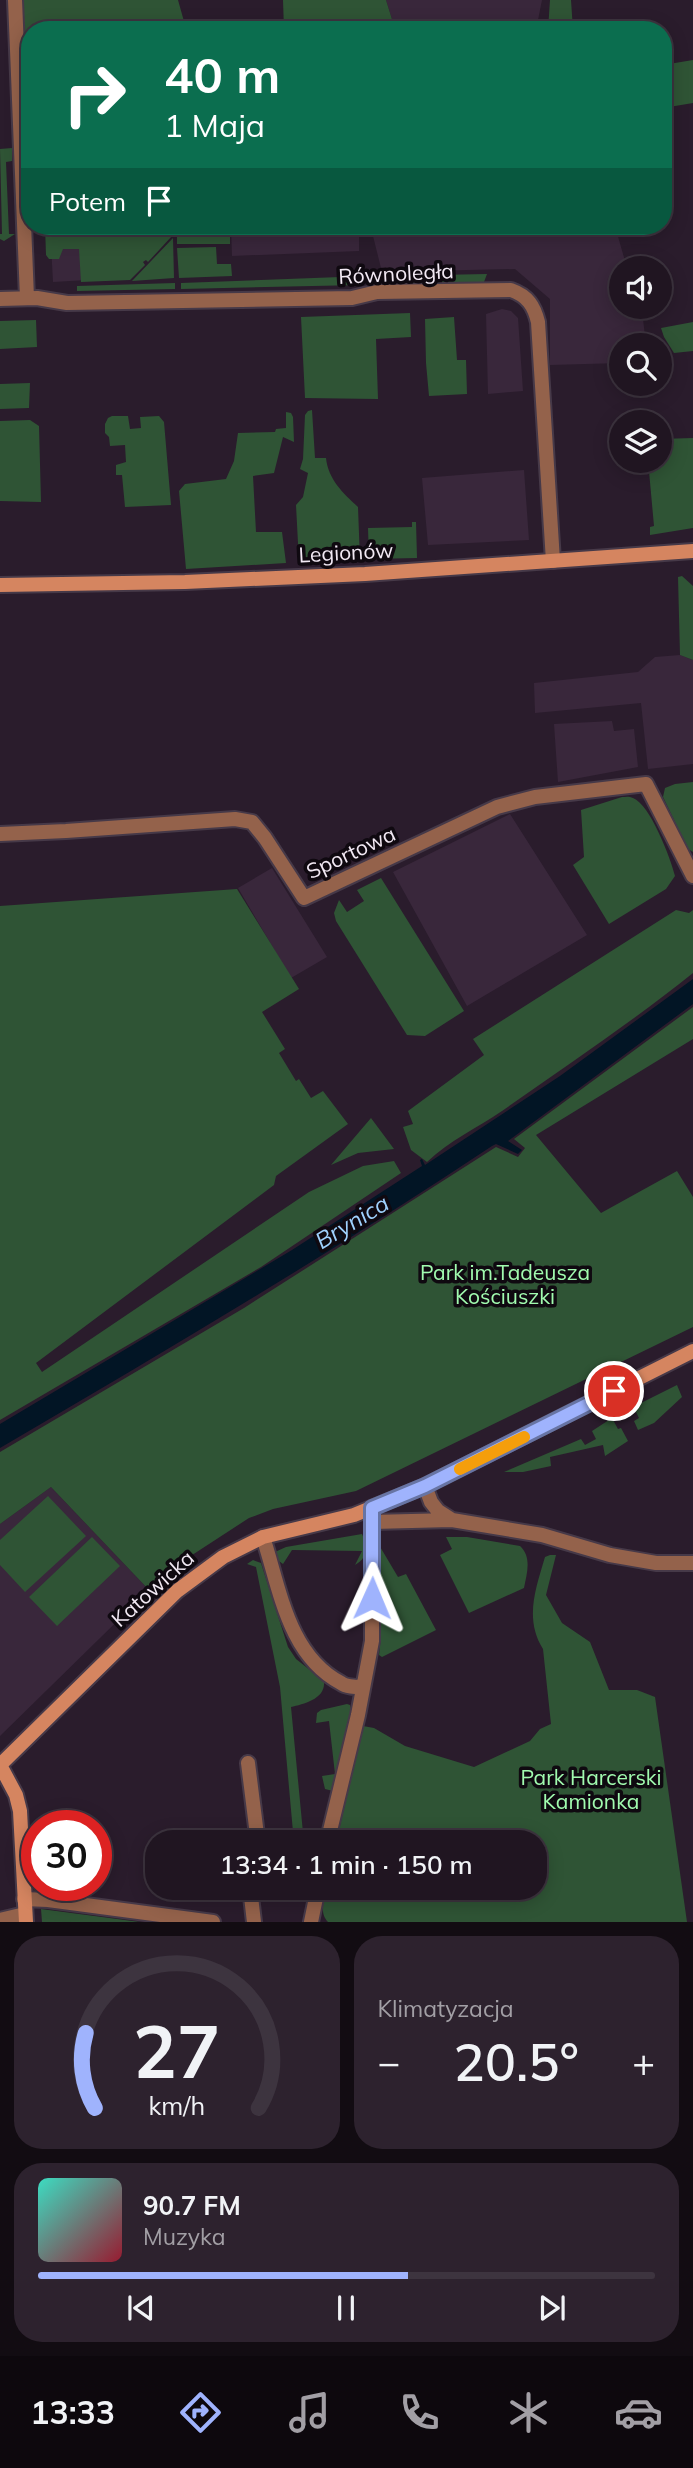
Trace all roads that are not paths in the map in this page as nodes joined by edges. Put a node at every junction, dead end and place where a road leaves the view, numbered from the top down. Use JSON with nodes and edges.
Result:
{"nodes":[{"id":1,"x":16,"y":0,"type":"edge"},
{"id":2,"x":21,"y":54,"type":"edge"},
{"id":3,"x":21,"y":130,"type":"edge"},
{"id":4,"x":21,"y":166,"type":"edge"},
{"id":5,"x":24,"y":235,"type":"edge"},
{"id":6,"x":27,"y":298,"type":"junction"},
{"id":7,"x":0,"y":299,"type":"edge"},
{"id":8,"x":693,"y":551,"type":"edge"},
{"id":9,"x":554,"y":562,"type":"junction"},
{"id":10,"x":0,"y":585,"type":"edge"},
{"id":11,"x":0,"y":834,"type":"edge"},
{"id":12,"x":693,"y":876,"type":"edge"},
{"id":13,"x":693,"y":1351,"type":"edge"},
{"id":14,"x":425,"y":1486,"type":"junction"},
{"id":15,"x":372,"y":1515,"type":"junction"},
{"id":16,"x":452,"y":1520,"type":"junction"},
{"id":17,"x":262,"y":1537,"type":"junction"},
{"id":18,"x":693,"y":1563,"type":"edge"},
{"id":19,"x":362,"y":1688,"type":"junction"},
{"id":20,"x":248,"y":1763,"type":"dead end"},
{"id":21,"x":0,"y":1765,"type":"edge"},
{"id":22,"x":256,"y":1830,"type":"edge"},
{"id":23,"x":330,"y":1830,"type":"edge"},
{"id":24,"x":251,"y":1900,"type":"edge"},
{"id":25,"x":316,"y":1900,"type":"edge"},
{"id":26,"x":25,"y":1912,"type":"edge"},
{"id":27,"x":0,"y":1920,"type":"edge"},
{"id":28,"x":213,"y":1922,"type":"edge"},
{"id":29,"x":254,"y":1922,"type":"edge"},
{"id":30,"x":311,"y":1922,"type":"edge"}],
"edges":[{"from":1,"to":2,"type":"street"},
{"from":3,"to":4,"type":"street"},
{"from":5,"to":6,"type":"street"},
{"from":6,"to":7,"type":"street","name":"Równoległa"},
{"from":6,"to":9,"type":"street","name":"Równoległa"},
{"from":8,"to":9,"type":"street","name":"Legionów"},
{"from":9,"to":10,"type":"street","name":"Legionów"},
{"from":11,"to":12,"type":"street","name":"Sportowa"},
{"from":13,"to":14,"type":"street","name":"Katowicka"},
{"from":14,"to":15,"type":"street","name":"Katowicka"},
{"from":14,"to":16,"type":"street"},
{"from":15,"to":16,"type":"street"},
{"from":15,"to":17,"type":"street","name":"Katowicka"},
{"from":15,"to":19,"type":"street"},
{"from":16,"to":18,"type":"street"},
{"from":17,"to":19,"type":"street"},
{"from":17,"to":21,"type":"street","name":"Katowicka"},
{"from":19,"to":23,"type":"street"},
{"from":20,"to":22,"type":"street"},
{"from":21,"to":26,"type":"street"},
{"from":24,"to":29,"type":"street"},
{"from":25,"to":30,"type":"street"},
{"from":26,"to":27,"type":"street"},
{"from":26,"to":28,"type":"street"}]}
